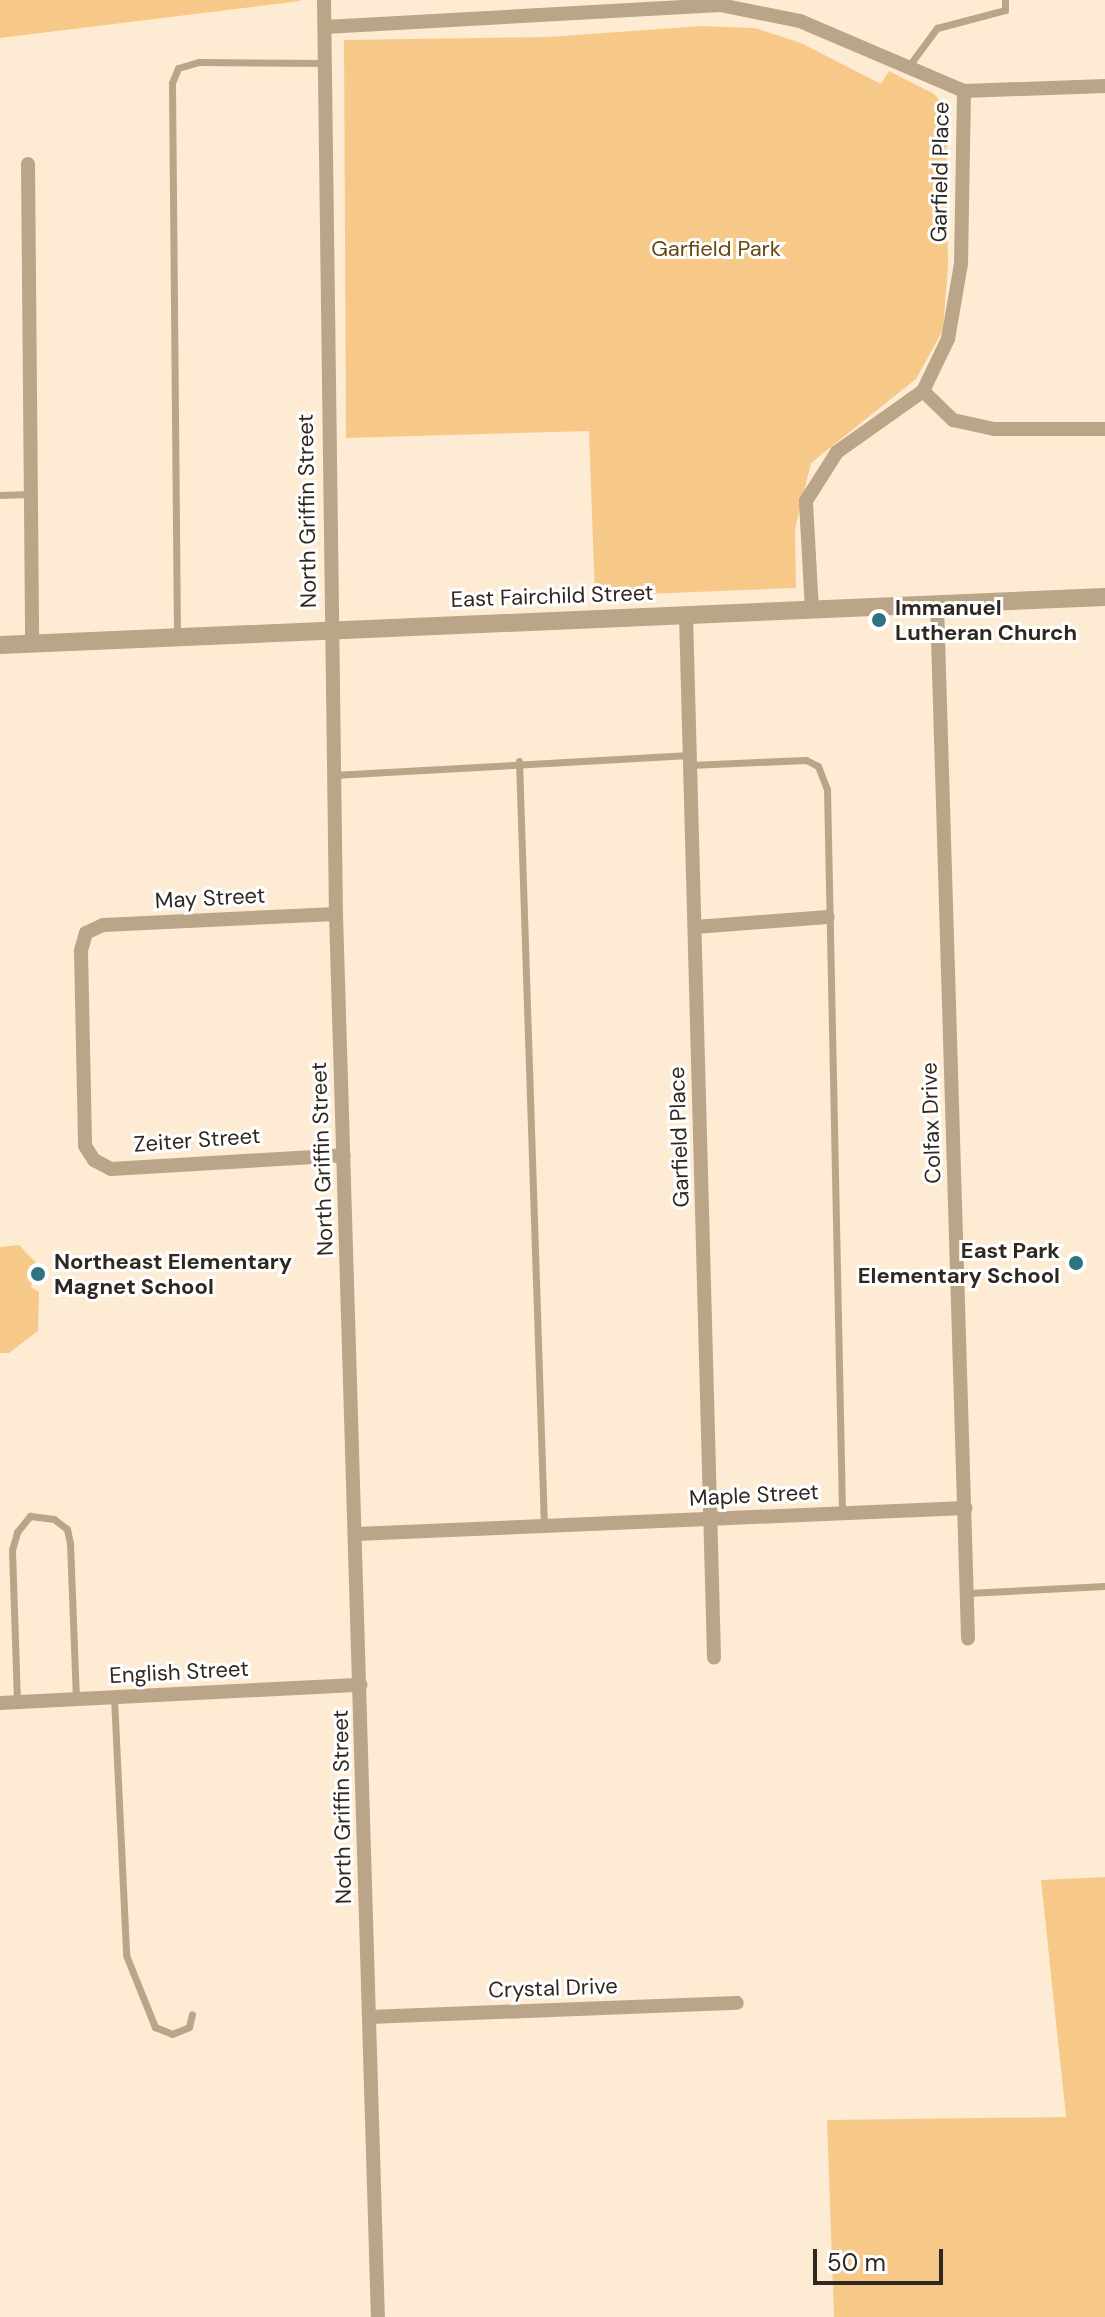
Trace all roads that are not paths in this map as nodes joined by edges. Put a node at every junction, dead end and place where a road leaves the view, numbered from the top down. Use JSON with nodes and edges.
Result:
{"nodes":[{"id":1,"x":324,"y":0,"type":"edge"},
{"id":2,"x":1005,"y":0,"type":"edge"},
{"id":3,"x":325,"y":27,"type":"junction"},
{"id":4,"x":326,"y":63,"type":"junction"},
{"id":5,"x":908,"y":67,"type":"junction"},
{"id":6,"x":1105,"y":86,"type":"edge"},
{"id":7,"x":964,"y":91,"type":"junction"},
{"id":8,"x":28,"y":164,"type":"dead end"},
{"id":9,"x":923,"y":391,"type":"junction"},
{"id":10,"x":1105,"y":429,"type":"edge"},
{"id":11,"x":31,"y":494,"type":"junction"},
{"id":12,"x":0,"y":495,"type":"edge"},
{"id":13,"x":1105,"y":597,"type":"edge"},
{"id":14,"x":937,"y":605,"type":"junction"},
{"id":15,"x":812,"y":610,"type":"junction"},
{"id":16,"x":686,"y":615,"type":"junction"},
{"id":17,"x":330,"y":629,"type":"junction"},
{"id":18,"x":177,"y":636,"type":"junction"},
{"id":19,"x":32,"y":643,"type":"junction"},
{"id":20,"x":0,"y":645,"type":"edge"},
{"id":21,"x":690,"y":760,"type":"junction"},
{"id":22,"x":519,"y":761,"type":"junction"},
{"id":23,"x":333,"y":775,"type":"junction"},
{"id":24,"x":336,"y":914,"type":"junction"},
{"id":25,"x":828,"y":917,"type":"junction"},
{"id":26,"x":695,"y":927,"type":"junction"},
{"id":27,"x":86,"y":933,"type":"joint"},
{"id":28,"x":344,"y":1155,"type":"junction"},
{"id":29,"x":965,"y":1508,"type":"junction"},
{"id":30,"x":842,"y":1512,"type":"junction"},
{"id":31,"x":712,"y":1518,"type":"junction"},
{"id":32,"x":544,"y":1527,"type":"junction"},
{"id":33,"x":356,"y":1534,"type":"junction"},
{"id":34,"x":1105,"y":1586,"type":"edge"},
{"id":35,"x":968,"y":1593,"type":"junction"},
{"id":36,"x":968,"y":1639,"type":"dead end"},
{"id":37,"x":714,"y":1658,"type":"dead end"},
{"id":38,"x":361,"y":1685,"type":"junction"},
{"id":39,"x":114,"y":1697,"type":"junction"},
{"id":40,"x":76,"y":1699,"type":"junction"},
{"id":41,"x":17,"y":1702,"type":"junction"},
{"id":42,"x":0,"y":1703,"type":"edge"},
{"id":43,"x":737,"y":2003,"type":"dead end"},
{"id":44,"x":192,"y":2014,"type":"dead end"},
{"id":45,"x":369,"y":2017,"type":"junction"},
{"id":46,"x":378,"y":2317,"type":"edge"}],
"edges":[{"from":1,"to":3,"type":"street","name":"North Griffin Street"},
{"from":2,"to":5,"type":"lane"},
{"from":3,"to":4,"type":"street","name":"North Griffin Street"},
{"from":3,"to":5,"type":"street","name":"Garfield Place"},
{"from":4,"to":17,"type":"street","name":"North Griffin Street"},
{"from":4,"to":18,"type":"lane"},
{"from":5,"to":7,"type":"street","name":"Garfield Place"},
{"from":6,"to":7,"type":"street"},
{"from":7,"to":9,"type":"street","name":"Garfield Place"},
{"from":8,"to":11,"type":"street"},
{"from":9,"to":10,"type":"street"},
{"from":9,"to":15,"type":"street","name":"Garfield Place"},
{"from":11,"to":12,"type":"lane"},
{"from":11,"to":19,"type":"street"},
{"from":13,"to":14,"type":"street","name":"East Fairchild Street"},
{"from":14,"to":15,"type":"street","name":"East Fairchild Street"},
{"from":14,"to":29,"type":"street","name":"Colfax Drive"},
{"from":15,"to":16,"type":"street","name":"East Fairchild Street"},
{"from":16,"to":17,"type":"street","name":"East Fairchild Street"},
{"from":16,"to":21,"type":"street","name":"Garfield Place"},
{"from":17,"to":18,"type":"street","name":"East Fairchild Street"},
{"from":17,"to":23,"type":"street","name":"North Griffin Street"},
{"from":18,"to":19,"type":"street","name":"East Fairchild Street"},
{"from":19,"to":20,"type":"street","name":"East Fairchild Street"},
{"from":21,"to":22,"type":"lane"},
{"from":21,"to":25,"type":"lane"},
{"from":21,"to":26,"type":"street","name":"Garfield Place"},
{"from":22,"to":23,"type":"lane"},
{"from":22,"to":32,"type":"lane"},
{"from":23,"to":24,"type":"street","name":"North Griffin Street"},
{"from":24,"to":27,"type":"street","name":"May Street"},
{"from":24,"to":28,"type":"street","name":"North Griffin Street"},
{"from":25,"to":26,"type":"street"},
{"from":25,"to":30,"type":"lane"},
{"from":26,"to":31,"type":"street","name":"Garfield Place"},
{"from":27,"to":28,"type":"street","name":"Zeiter Street"},
{"from":28,"to":33,"type":"street","name":"North Griffin Street"},
{"from":29,"to":30,"type":"street","name":"Maple Street"},
{"from":29,"to":35,"type":"street","name":"Colfax Drive"},
{"from":30,"to":31,"type":"street","name":"Maple Street"},
{"from":31,"to":32,"type":"street","name":"Maple Street"},
{"from":31,"to":37,"type":"street","name":"Garfield Place"},
{"from":32,"to":33,"type":"street","name":"Maple Street"},
{"from":33,"to":38,"type":"street","name":"North Griffin Street"},
{"from":34,"to":35,"type":"lane"},
{"from":35,"to":36,"type":"street","name":"Colfax Drive"},
{"from":38,"to":39,"type":"street","name":"English Street"},
{"from":38,"to":45,"type":"street","name":"North Griffin Street"},
{"from":39,"to":40,"type":"street","name":"English Street"},
{"from":39,"to":44,"type":"lane"},
{"from":40,"to":41,"type":"street","name":"English Street"},
{"from":40,"to":41,"type":"lane"},
{"from":41,"to":42,"type":"street","name":"English Street"},
{"from":43,"to":45,"type":"street","name":"Crystal Drive"},
{"from":45,"to":46,"type":"street","name":"North Griffin Street"}]}
